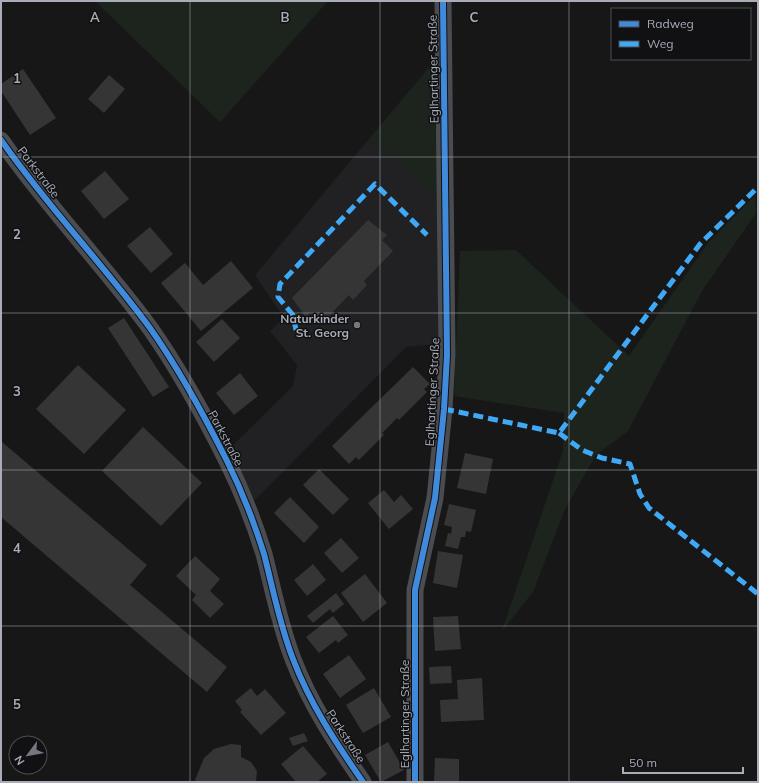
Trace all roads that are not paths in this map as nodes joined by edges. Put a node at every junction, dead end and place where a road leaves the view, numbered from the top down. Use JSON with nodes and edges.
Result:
{"nodes":[{"id":1,"x":443,"y":1,"type":"edge"},
{"id":2,"x":1,"y":140,"type":"edge"},
{"id":3,"x":363,"y":782,"type":"edge"},
{"id":4,"x":415,"y":782,"type":"edge"}],
"edges":[{"from":1,"to":4,"type":"street","name":"Eglhartinger Straße"},
{"from":2,"to":3,"type":"street","name":"Parkstraße"}]}
